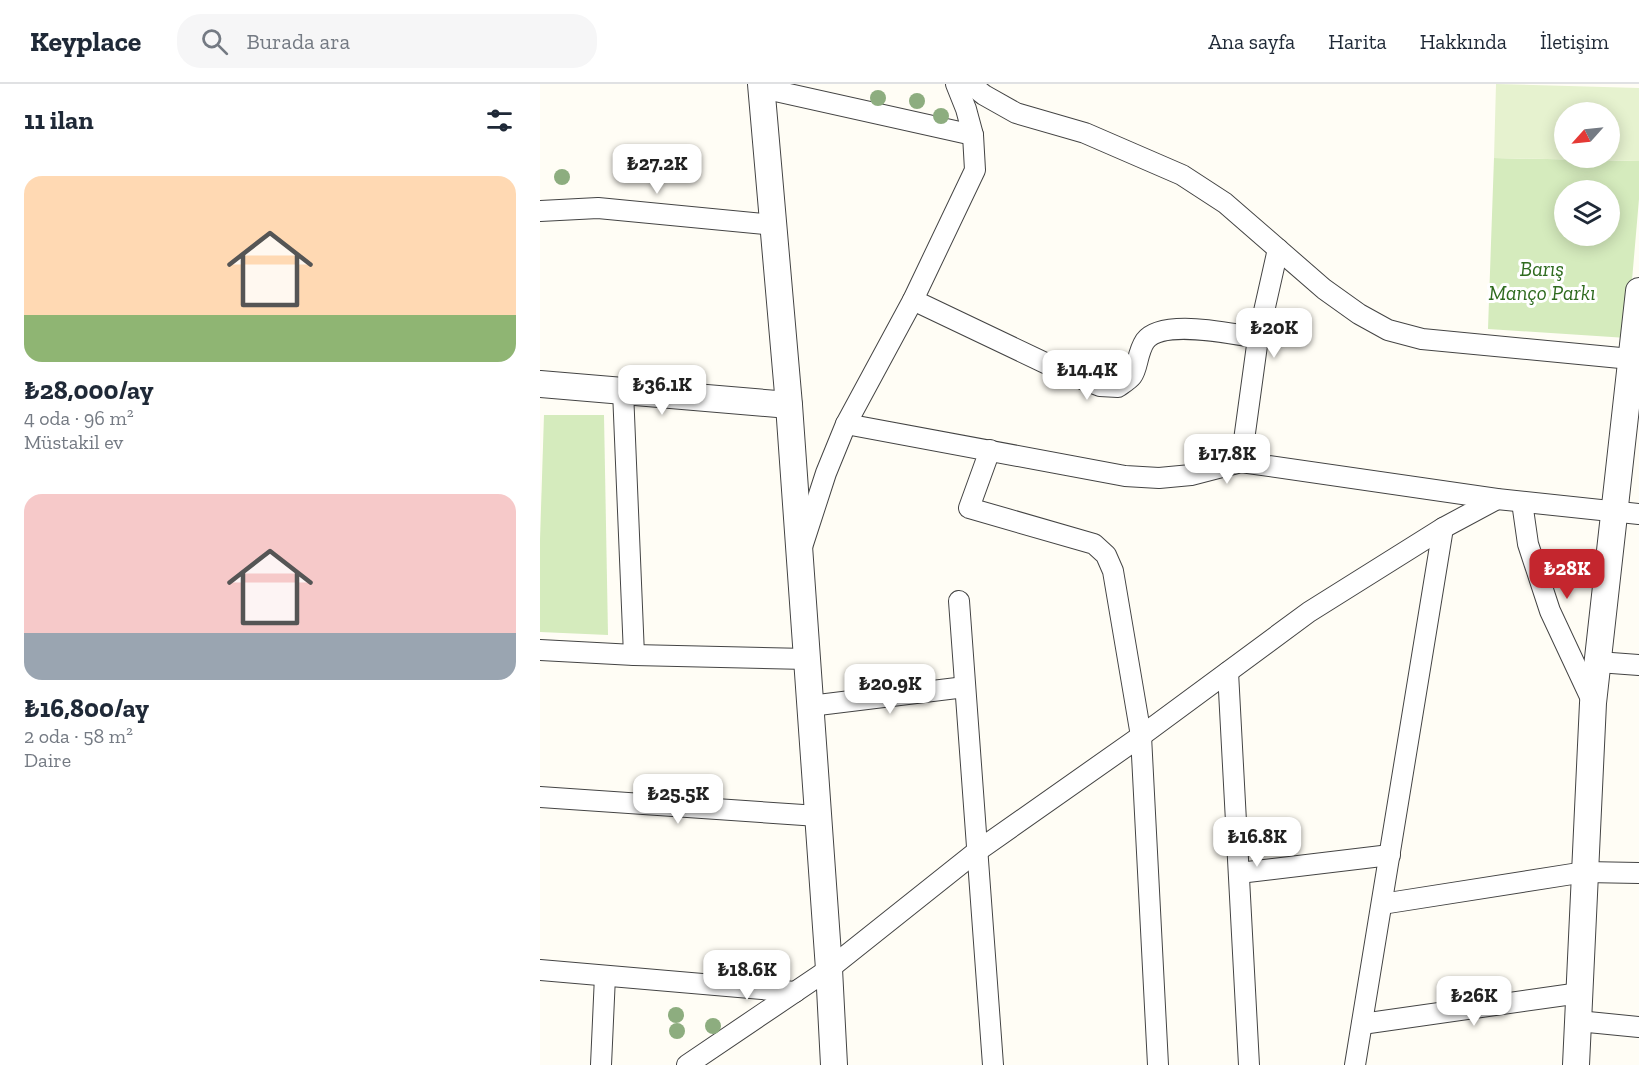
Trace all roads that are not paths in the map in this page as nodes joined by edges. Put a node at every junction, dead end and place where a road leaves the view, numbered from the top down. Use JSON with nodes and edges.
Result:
{"nodes":[{"id":1,"x":956,"y":84,"type":"edge"},
{"id":2,"x":970,"y":84,"type":"edge"},
{"id":3,"x":762,"y":86,"type":"edge"},
{"id":4,"x":973,"y":135,"type":"junction"},
{"id":5,"x":540,"y":210,"type":"edge"},
{"id":6,"x":774,"y":225,"type":"junction"},
{"id":7,"x":1278,"y":249,"type":"junction"},
{"id":8,"x":913,"y":300,"type":"junction"},
{"id":9,"x":1638,"y":305,"type":"edge"},
{"id":10,"x":1258,"y":338,"type":"junction"},
{"id":11,"x":1632,"y":359,"type":"junction"},
{"id":12,"x":540,"y":384,"type":"edge"},
{"id":13,"x":623,"y":391,"type":"junction"},
{"id":14,"x":1633,"y":397,"type":"edge"},
{"id":15,"x":789,"y":405,"type":"junction"},
{"id":16,"x":846,"y":424,"type":"junction"},
{"id":17,"x":990,"y":450,"type":"junction"},
{"id":18,"x":1241,"y":462,"type":"junction"},
{"id":19,"x":1497,"y":499,"type":"junction"},
{"id":20,"x":1522,"y":502,"type":"junction"},
{"id":21,"x":1627,"y":513,"type":"edge"},
{"id":22,"x":1443,"y":528,"type":"junction"},
{"id":23,"x":799,"y":555,"type":"junction"},
{"id":24,"x":959,"y":601,"type":"dead end"},
{"id":25,"x":540,"y":650,"type":"edge"},
{"id":26,"x":634,"y":655,"type":"junction"},
{"id":27,"x":807,"y":659,"type":"junction"},
{"id":28,"x":1598,"y":662,"type":"junction"},
{"id":29,"x":1639,"y":665,"type":"edge"},
{"id":30,"x":1228,"y":672,"type":"junction"},
{"id":31,"x":965,"y":687,"type":"junction"},
{"id":32,"x":1593,"y":703,"type":"junction"},
{"id":33,"x":810,"y":706,"type":"junction"},
{"id":34,"x":1141,"y":736,"type":"junction"},
{"id":35,"x":540,"y":798,"type":"edge"},
{"id":36,"x":818,"y":816,"type":"junction"},
{"id":37,"x":976,"y":852,"type":"junction"},
{"id":38,"x":1390,"y":855,"type":"junction"},
{"id":39,"x":1586,"y":872,"type":"junction"},
{"id":40,"x":1239,"y":873,"type":"junction"},
{"id":41,"x":1639,"y":873,"type":"edge"},
{"id":42,"x":1382,"y":904,"type":"junction"},
{"id":43,"x":829,"y":969,"type":"junction"},
{"id":44,"x":540,"y":970,"type":"edge"},
{"id":45,"x":605,"y":976,"type":"junction"},
{"id":46,"x":795,"y":992,"type":"junction"},
{"id":47,"x":1580,"y":993,"type":"junction"},
{"id":48,"x":1578,"y":1021,"type":"junction"},
{"id":49,"x":1362,"y":1024,"type":"junction"},
{"id":50,"x":1639,"y":1027,"type":"edge"},
{"id":51,"x":600,"y":1065,"type":"edge"},
{"id":52,"x":687,"y":1065,"type":"edge"},
{"id":53,"x":834,"y":1065,"type":"edge"},
{"id":54,"x":993,"y":1065,"type":"edge"},
{"id":55,"x":1158,"y":1065,"type":"edge"},
{"id":56,"x":1249,"y":1065,"type":"edge"},
{"id":57,"x":1355,"y":1065,"type":"edge"},
{"id":58,"x":1576,"y":1065,"type":"edge"}],
"edges":[{"from":1,"to":4,"type":"street"},
{"from":2,"to":7,"type":"street"},
{"from":3,"to":4,"type":"street"},
{"from":3,"to":6,"type":"street"},
{"from":4,"to":8,"type":"street"},
{"from":5,"to":6,"type":"street"},
{"from":6,"to":15,"type":"street"},
{"from":7,"to":10,"type":"street"},
{"from":7,"to":11,"type":"street"},
{"from":8,"to":10,"type":"street"},
{"from":8,"to":16,"type":"street"},
{"from":9,"to":11,"type":"street"},
{"from":10,"to":18,"type":"street"},
{"from":11,"to":14,"type":"street"},
{"from":12,"to":13,"type":"street"},
{"from":13,"to":15,"type":"street"},
{"from":13,"to":26,"type":"street"},
{"from":14,"to":21,"type":"street"},
{"from":15,"to":23,"type":"street"},
{"from":16,"to":17,"type":"street"},
{"from":16,"to":23,"type":"street"},
{"from":17,"to":18,"type":"street"},
{"from":17,"to":34,"type":"street"},
{"from":18,"to":19,"type":"street"},
{"from":19,"to":20,"type":"street"},
{"from":19,"to":22,"type":"street"},
{"from":20,"to":21,"type":"street"},
{"from":20,"to":32,"type":"street"},
{"from":21,"to":28,"type":"street"},
{"from":22,"to":30,"type":"street"},
{"from":22,"to":38,"type":"street"},
{"from":23,"to":27,"type":"street"},
{"from":24,"to":31,"type":"street"},
{"from":25,"to":26,"type":"street"},
{"from":26,"to":27,"type":"street"},
{"from":27,"to":33,"type":"street"},
{"from":28,"to":29,"type":"street"},
{"from":28,"to":32,"type":"street"},
{"from":30,"to":34,"type":"street"},
{"from":30,"to":40,"type":"street"},
{"from":31,"to":33,"type":"street"},
{"from":31,"to":37,"type":"street"},
{"from":32,"to":39,"type":"street"},
{"from":33,"to":36,"type":"street"},
{"from":34,"to":37,"type":"street"},
{"from":34,"to":55,"type":"street"},
{"from":35,"to":36,"type":"street"},
{"from":36,"to":43,"type":"street"},
{"from":37,"to":43,"type":"street"},
{"from":37,"to":54,"type":"street"},
{"from":38,"to":40,"type":"street"},
{"from":38,"to":42,"type":"street"},
{"from":39,"to":41,"type":"street"},
{"from":39,"to":42,"type":"street"},
{"from":39,"to":47,"type":"street"},
{"from":40,"to":56,"type":"street"},
{"from":42,"to":49,"type":"street"},
{"from":43,"to":46,"type":"street"},
{"from":43,"to":53,"type":"street"},
{"from":44,"to":45,"type":"street"},
{"from":45,"to":46,"type":"street"},
{"from":45,"to":51,"type":"street"},
{"from":46,"to":52,"type":"street"},
{"from":47,"to":48,"type":"street"},
{"from":47,"to":49,"type":"street"},
{"from":48,"to":50,"type":"street"},
{"from":48,"to":58,"type":"street"},
{"from":49,"to":57,"type":"street"}]}
